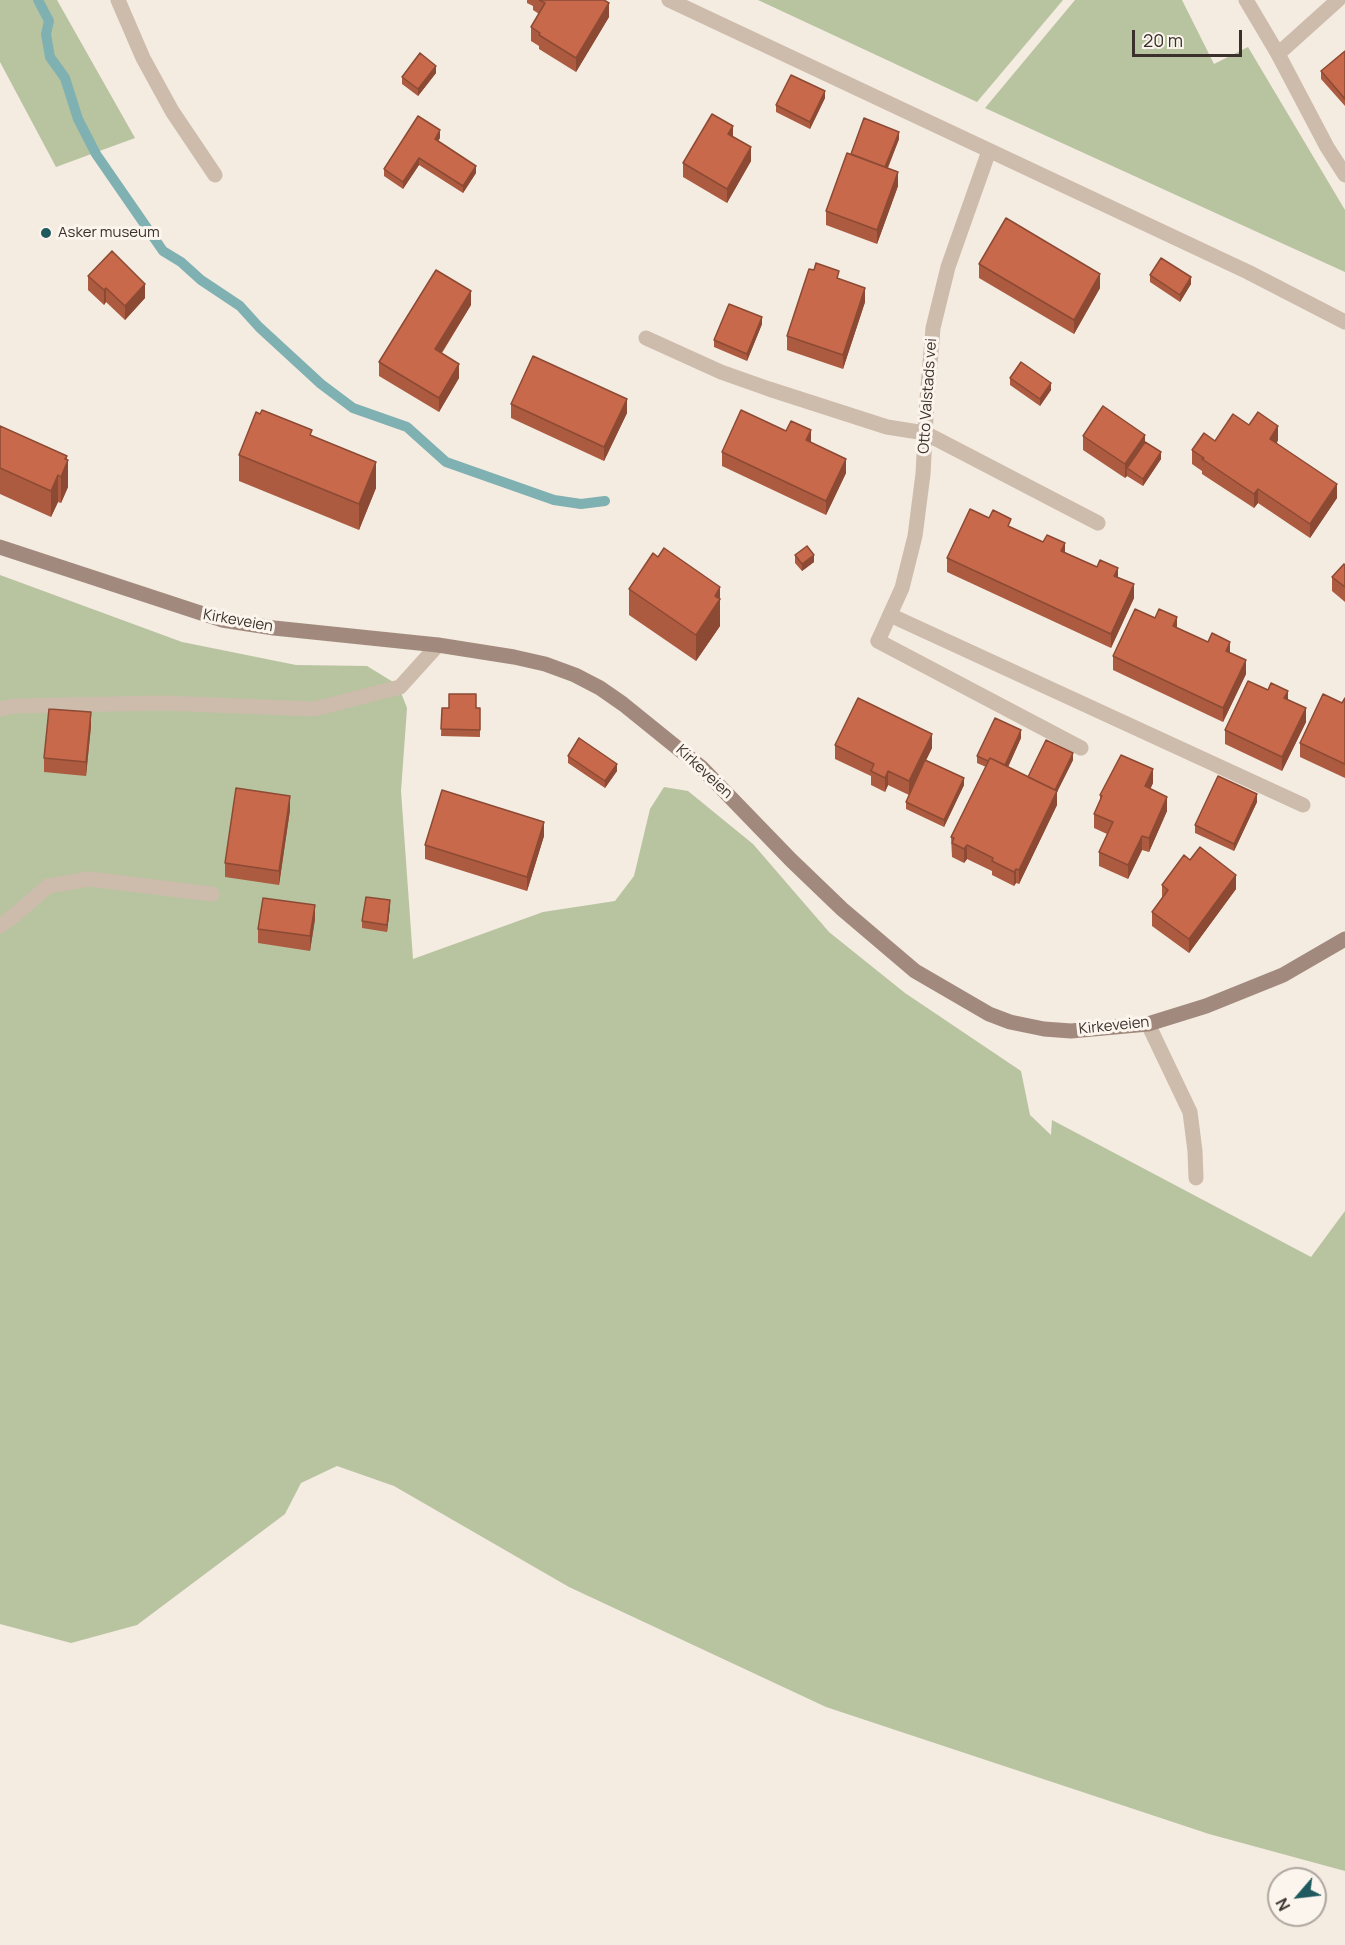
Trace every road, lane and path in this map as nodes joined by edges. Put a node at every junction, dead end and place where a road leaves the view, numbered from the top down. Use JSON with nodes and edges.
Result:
{"nodes":[{"id":1,"x":118,"y":0,"type":"edge"},
{"id":2,"x":669,"y":0,"type":"edge"},
{"id":3,"x":1246,"y":0,"type":"edge"},
{"id":4,"x":1338,"y":0,"type":"edge"},
{"id":5,"x":1278,"y":54,"type":"junction"},
{"id":6,"x":989,"y":152,"type":"junction"},
{"id":7,"x":215,"y":175,"type":"dead end"},
{"id":8,"x":1345,"y":175,"type":"edge"},
{"id":9,"x":1345,"y":322,"type":"edge"},
{"id":10,"x":646,"y":338,"type":"dead end"},
{"id":11,"x":925,"y":433,"type":"junction"},
{"id":12,"x":1098,"y":523,"type":"dead end"},
{"id":13,"x":0,"y":547,"type":"edge"},
{"id":14,"x":890,"y":615,"type":"junction"},
{"id":15,"x":438,"y":645,"type":"junction"},
{"id":16,"x":0,"y":709,"type":"edge"},
{"id":17,"x":1081,"y":748,"type":"dead end"},
{"id":18,"x":1303,"y":805,"type":"dead end"},
{"id":19,"x":212,"y":894,"type":"dead end"},
{"id":20,"x":0,"y":926,"type":"edge"},
{"id":21,"x":1345,"y":939,"type":"edge"},
{"id":22,"x":1148,"y":1024,"type":"junction"},
{"id":23,"x":1196,"y":1178,"type":"dead end"}],
"edges":[{"from":1,"to":7,"type":"street"},
{"from":2,"to":6,"type":"street"},
{"from":3,"to":5,"type":"street"},
{"from":4,"to":5,"type":"street"},
{"from":5,"to":8,"type":"street"},
{"from":6,"to":9,"type":"street"},
{"from":6,"to":11,"type":"street","name":"Otto Valstads vei"},
{"from":10,"to":11,"type":"street"},
{"from":11,"to":12,"type":"street"},
{"from":11,"to":14,"type":"street","name":"Otto Valstads vei"},
{"from":13,"to":15,"type":"main road","name":"Kirkeveien"},
{"from":14,"to":17,"type":"street","name":"Otto Valstads vei"},
{"from":14,"to":18,"type":"street"},
{"from":15,"to":16,"type":"street"},
{"from":15,"to":22,"type":"main road","name":"Kirkeveien"},
{"from":19,"to":20,"type":"street"},
{"from":21,"to":22,"type":"main road","name":"Kirkeveien"},
{"from":22,"to":23,"type":"street"}]}
